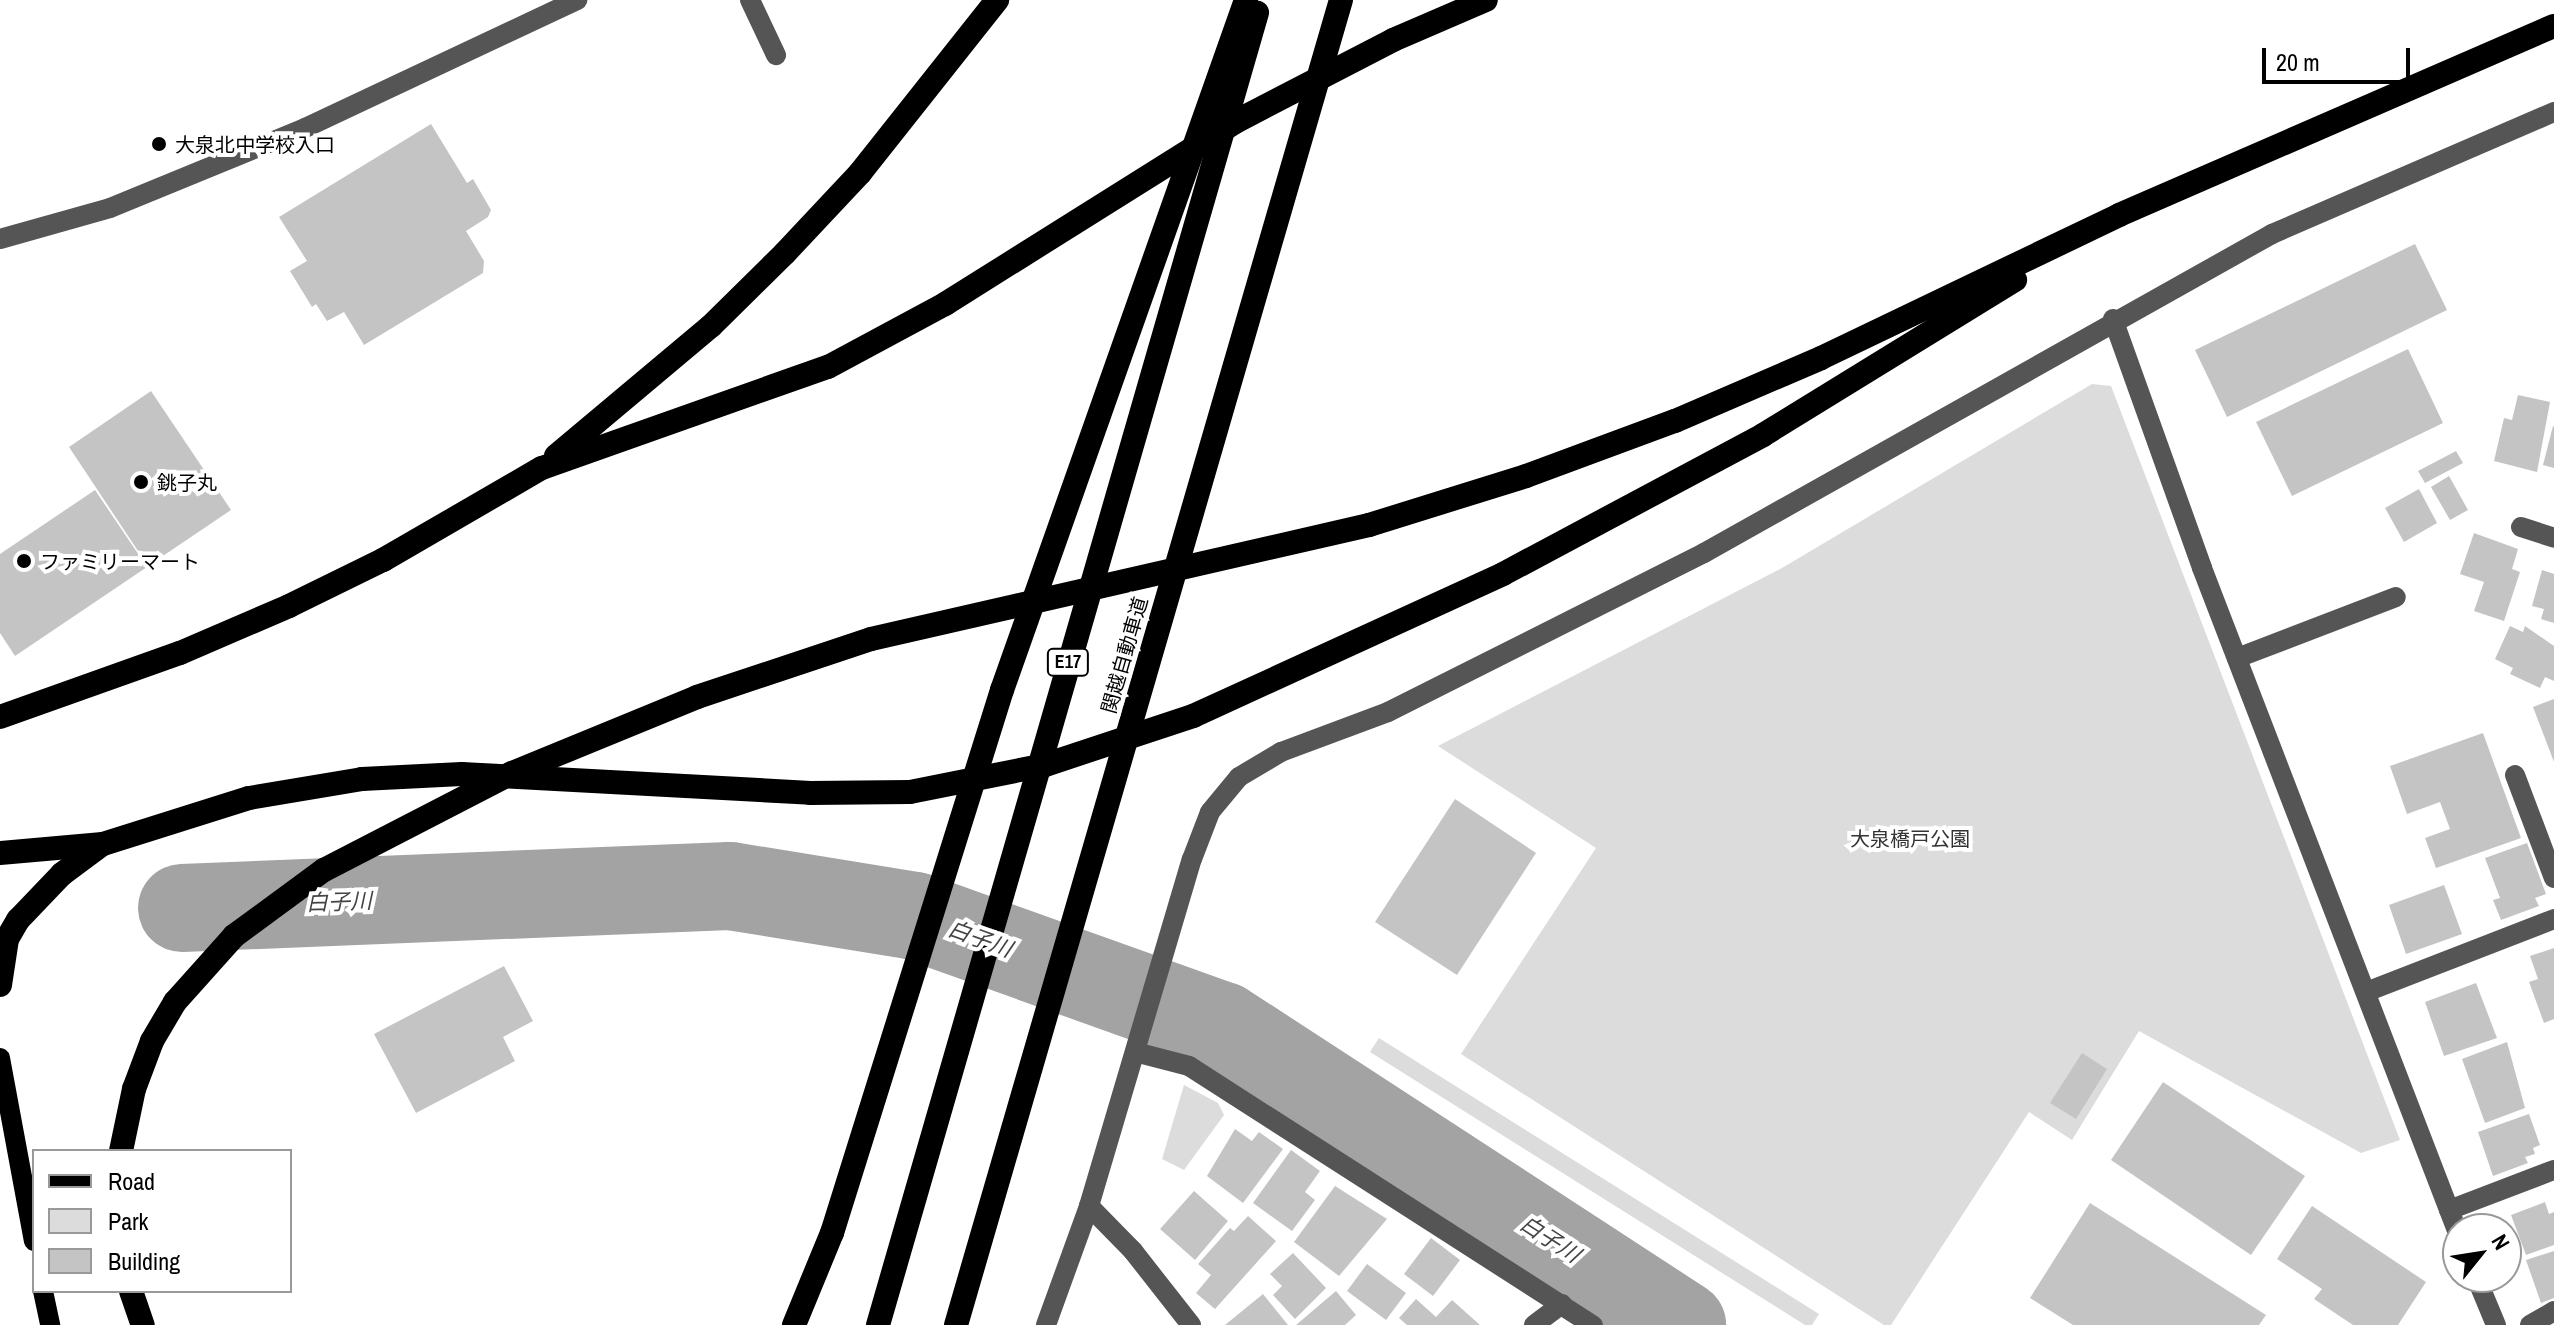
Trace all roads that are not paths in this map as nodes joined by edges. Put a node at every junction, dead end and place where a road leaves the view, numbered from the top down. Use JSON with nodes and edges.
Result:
{"nodes":[{"id":1,"x":577,"y":0,"type":"edge"},
{"id":2,"x":750,"y":0,"type":"edge"},
{"id":3,"x":997,"y":0,"type":"edge"},
{"id":4,"x":1246,"y":0,"type":"edge"},
{"id":5,"x":1261,"y":0,"type":"edge"},
{"id":6,"x":1341,"y":0,"type":"edge"},
{"id":7,"x":1486,"y":0,"type":"edge"},
{"id":8,"x":2554,"y":26,"type":"edge"},
{"id":9,"x":776,"y":55,"type":"dead end"},
{"id":10,"x":2554,"y":112,"type":"edge"},
{"id":11,"x":2119,"y":215,"type":"junction"},
{"id":12,"x":0,"y":239,"type":"edge"},
{"id":13,"x":2113,"y":319,"type":"junction"},
{"id":14,"x":542,"y":468,"type":"junction"},
{"id":15,"x":2521,"y":527,"type":"dead end"},
{"id":16,"x":2554,"y":538,"type":"edge"},
{"id":17,"x":2396,"y":597,"type":"dead end"},
{"id":18,"x":2237,"y":658,"type":"junction"},
{"id":19,"x":0,"y":703,"type":"edge"},
{"id":20,"x":29,"y":703,"type":"junction"},
{"id":21,"x":0,"y":717,"type":"edge"},
{"id":22,"x":2515,"y":775,"type":"dead end"},
{"id":23,"x":103,"y":844,"type":"junction"},
{"id":24,"x":0,"y":853,"type":"edge"},
{"id":25,"x":2554,"y":878,"type":"edge"},
{"id":26,"x":2554,"y":919,"type":"edge"},
{"id":27,"x":0,"y":985,"type":"edge"},
{"id":28,"x":2366,"y":992,"type":"junction"},
{"id":29,"x":1137,"y":1042,"type":"junction"},
{"id":30,"x":0,"y":1058,"type":"edge"},
{"id":31,"x":121,"y":1149,"type":"edge"},
{"id":32,"x":2554,"y":1170,"type":"edge"},
{"id":33,"x":1089,"y":1206,"type":"junction"},
{"id":34,"x":2449,"y":1210,"type":"junction"},
{"id":35,"x":2450,"y":1213,"type":"edge"},
{"id":36,"x":32,"y":1230,"type":"edge"},
{"id":37,"x":43,"y":1293,"type":"edge"},
{"id":38,"x":132,"y":1293,"type":"edge"},
{"id":39,"x":2483,"y":1293,"type":"edge"},
{"id":40,"x":1562,"y":1304,"type":"junction"},
{"id":41,"x":2554,"y":1311,"type":"edge"},
{"id":42,"x":50,"y":1325,"type":"edge"},
{"id":43,"x":143,"y":1325,"type":"edge"},
{"id":44,"x":794,"y":1325,"type":"edge"},
{"id":45,"x":878,"y":1325,"type":"edge"},
{"id":46,"x":956,"y":1325,"type":"edge"},
{"id":47,"x":1046,"y":1325,"type":"edge"},
{"id":48,"x":1191,"y":1325,"type":"edge"},
{"id":49,"x":1534,"y":1325,"type":"edge"},
{"id":50,"x":1593,"y":1325,"type":"edge"},
{"id":51,"x":2496,"y":1325,"type":"edge"},
{"id":52,"x":2530,"y":1325,"type":"edge"}],
"edges":[{"from":1,"to":12,"type":"street"},
{"from":2,"to":9,"type":"street"},
{"from":3,"to":14,"type":"highway"},
{"from":4,"to":44,"type":"highway"},
{"from":5,"to":45,"type":"highway","number":"E17"},
{"from":6,"to":46,"type":"highway","name":"関越自動車道"},
{"from":7,"to":14,"type":"highway"},
{"from":8,"to":11,"type":"highway"},
{"from":10,"to":13,"type":"street"},
{"from":11,"to":23,"type":"highway"},
{"from":11,"to":31,"type":"highway"},
{"from":13,"to":18,"type":"street"},
{"from":13,"to":29,"type":"street"},
{"from":14,"to":20,"type":"highway"},
{"from":15,"to":16,"type":"street"},
{"from":17,"to":18,"type":"street"},
{"from":18,"to":28,"type":"street"},
{"from":19,"to":20,"type":"highway"},
{"from":20,"to":21,"type":"highway"},
{"from":22,"to":25,"type":"street"},
{"from":23,"to":24,"type":"highway"},
{"from":23,"to":27,"type":"highway"},
{"from":26,"to":28,"type":"street"},
{"from":28,"to":34,"type":"street"},
{"from":29,"to":33,"type":"street"},
{"from":29,"to":40,"type":"street"},
{"from":30,"to":36,"type":"main road"},
{"from":32,"to":34,"type":"street"},
{"from":33,"to":47,"type":"street"},
{"from":33,"to":48,"type":"street"},
{"from":34,"to":35,"type":"street"},
{"from":37,"to":42,"type":"main road"},
{"from":38,"to":43,"type":"highway"},
{"from":39,"to":51,"type":"street"},
{"from":40,"to":49,"type":"street"},
{"from":40,"to":50,"type":"street"},
{"from":41,"to":52,"type":"street"}]}
